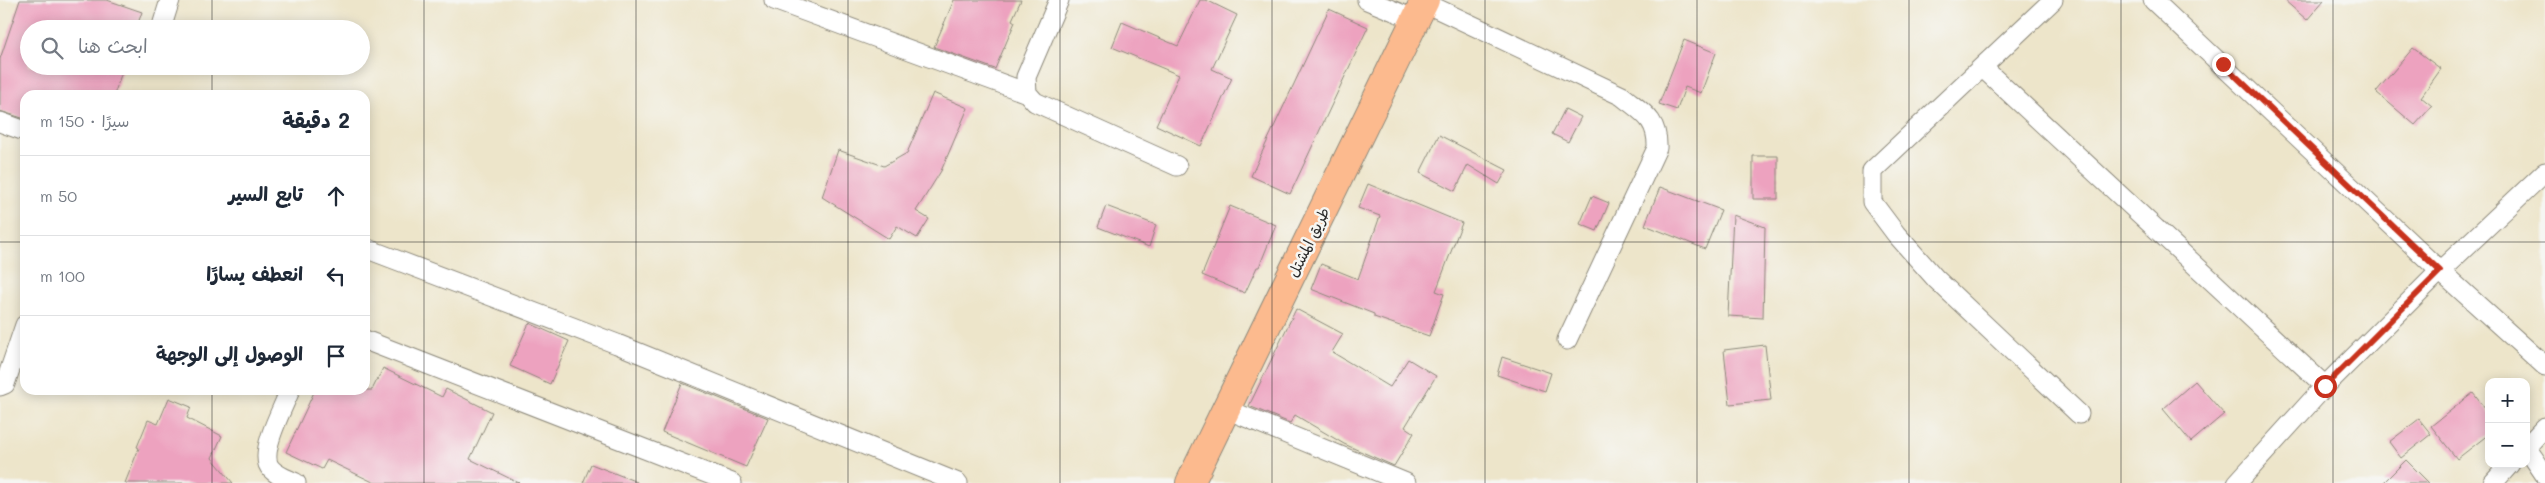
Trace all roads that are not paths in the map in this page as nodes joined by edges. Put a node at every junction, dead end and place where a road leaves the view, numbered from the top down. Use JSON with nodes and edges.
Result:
{"nodes":[{"id":1,"x":170,"y":0,"type":"edge"},
{"id":2,"x":774,"y":0,"type":"edge"},
{"id":3,"x":1059,"y":0,"type":"edge"},
{"id":4,"x":1367,"y":0,"type":"edge"},
{"id":5,"x":2053,"y":0,"type":"edge"},
{"id":6,"x":2153,"y":0,"type":"edge"},
{"id":7,"x":1421,"y":7,"type":"edge"},
{"id":8,"x":164,"y":20,"type":"edge"},
{"id":9,"x":1982,"y":68,"type":"junction"},
{"id":10,"x":1027,"y":93,"type":"junction"},
{"id":11,"x":0,"y":122,"type":"edge"},
{"id":12,"x":20,"y":129,"type":"edge"},
{"id":13,"x":1177,"y":166,"type":"dead end"},
{"id":14,"x":2545,"y":172,"type":"edge"},
{"id":15,"x":370,"y":250,"type":"edge"},
{"id":16,"x":2440,"y":271,"type":"junction"},
{"id":17,"x":20,"y":339,"type":"edge"},
{"id":18,"x":1567,"y":340,"type":"dead end"},
{"id":19,"x":370,"y":342,"type":"edge"},
{"id":20,"x":2545,"y":366,"type":"edge"},
{"id":21,"x":0,"y":386,"type":"edge"},
{"id":22,"x":2325,"y":386,"type":"junction"},
{"id":23,"x":288,"y":395,"type":"edge"},
{"id":24,"x":1226,"y":409,"type":"junction"},
{"id":25,"x":2079,"y":414,"type":"dead end"},
{"id":26,"x":2545,"y":427,"type":"edge"},
{"id":27,"x":2506,"y":468,"type":"edge"},
{"id":28,"x":2545,"y":475,"type":"edge"},
{"id":29,"x":937,"y":479,"type":"edge"},
{"id":30,"x":296,"y":483,"type":"edge"},
{"id":31,"x":732,"y":483,"type":"edge"},
{"id":32,"x":958,"y":483,"type":"edge"},
{"id":33,"x":1190,"y":483,"type":"edge"},
{"id":34,"x":1406,"y":483,"type":"edge"},
{"id":35,"x":2237,"y":483,"type":"edge"},
{"id":36,"x":2493,"y":483,"type":"edge"}],
"edges":[{"from":1,"to":8,"type":"street"},
{"from":2,"to":10,"type":"street"},
{"from":3,"to":10,"type":"street"},
{"from":4,"to":7,"type":"street"},
{"from":5,"to":9,"type":"street"},
{"from":6,"to":16,"type":"street"},
{"from":7,"to":18,"type":"street"},
{"from":7,"to":24,"type":"main road","name":"طريق المشتل"},
{"from":9,"to":22,"type":"street"},
{"from":9,"to":25,"type":"street"},
{"from":10,"to":13,"type":"street"},
{"from":11,"to":12,"type":"street"},
{"from":14,"to":16,"type":"street"},
{"from":15,"to":29,"type":"street"},
{"from":16,"to":20,"type":"street"},
{"from":16,"to":22,"type":"street"},
{"from":17,"to":21,"type":"street"},
{"from":19,"to":31,"type":"street"},
{"from":22,"to":35,"type":"street"},
{"from":23,"to":30,"type":"street"},
{"from":24,"to":33,"type":"main road","name":"طريق المشتل"},
{"from":24,"to":34,"type":"street"},
{"from":26,"to":28,"type":"street"},
{"from":27,"to":36,"type":"street"},
{"from":29,"to":32,"type":"street"}]}
